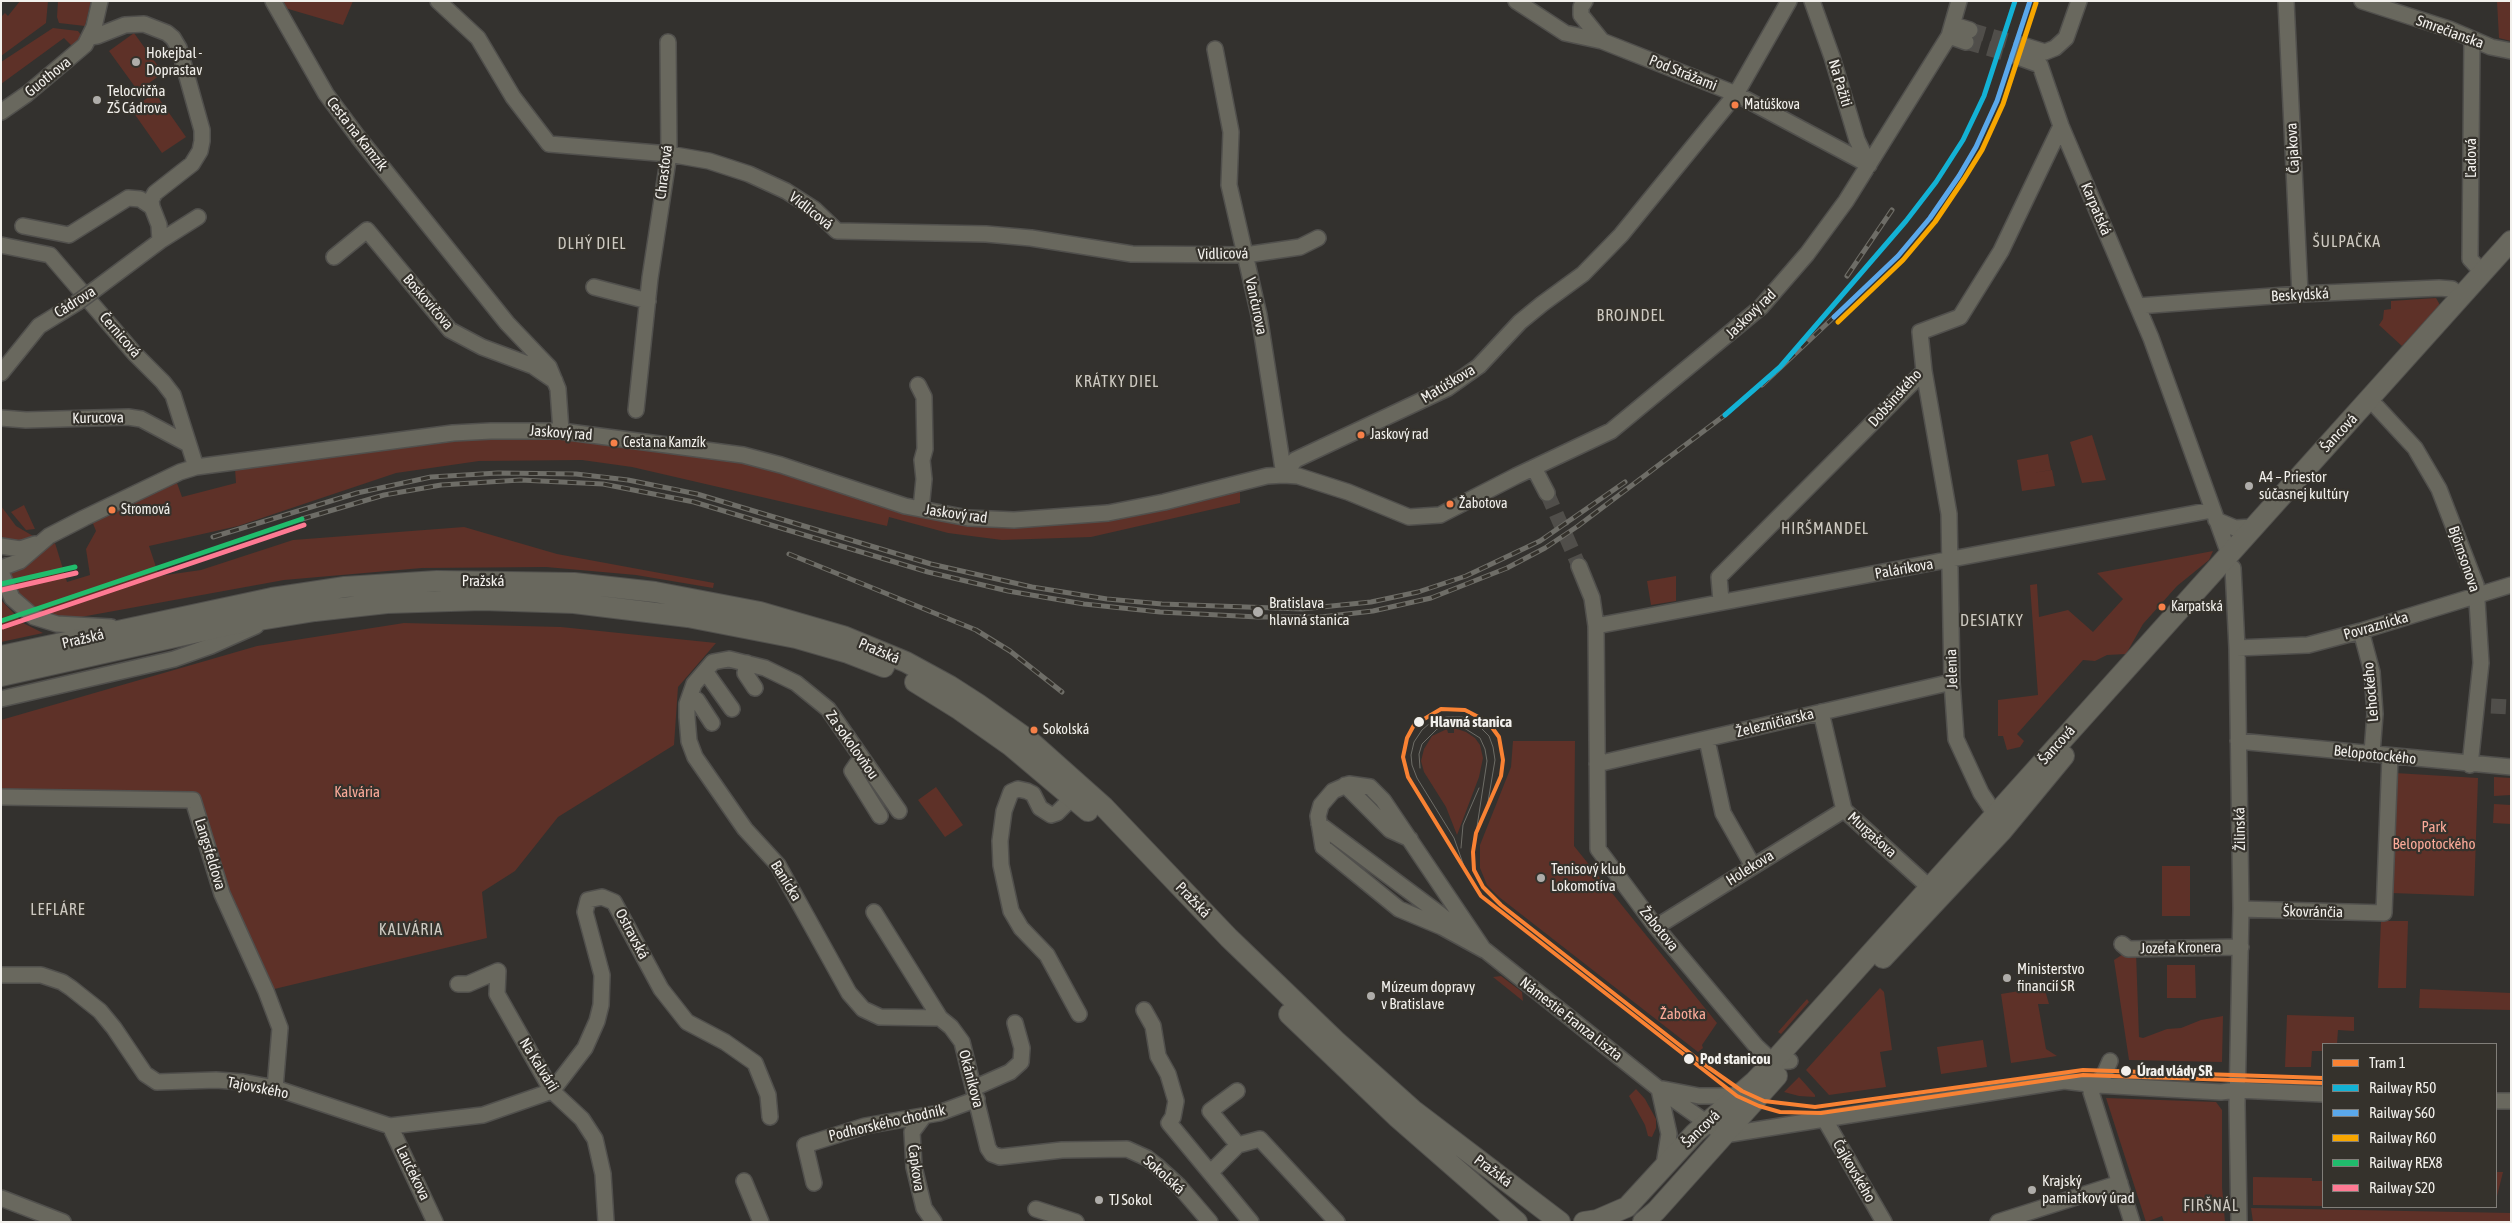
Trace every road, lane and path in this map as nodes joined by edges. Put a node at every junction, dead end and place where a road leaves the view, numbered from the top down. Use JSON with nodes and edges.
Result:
{"nodes":[{"id":1,"x":100,"y":1,"type":"edge"},
{"id":2,"x":272,"y":1,"type":"edge"},
{"id":3,"x":438,"y":1,"type":"edge"},
{"id":4,"x":1516,"y":1,"type":"edge"},
{"id":5,"x":1585,"y":1,"type":"edge"},
{"id":6,"x":1789,"y":1,"type":"edge"},
{"id":7,"x":1812,"y":1,"type":"edge"},
{"id":8,"x":1959,"y":1,"type":"edge"},
{"id":9,"x":2079,"y":1,"type":"edge"},
{"id":10,"x":2286,"y":1,"type":"edge"},
{"id":11,"x":2362,"y":1,"type":"edge"},
{"id":12,"x":1952,"y":31,"type":"junction"},
{"id":13,"x":1968,"y":36,"type":"tunnel mouth"},
{"id":14,"x":90,"y":37,"type":"junction"},
{"id":15,"x":2472,"y":39,"type":"junction"},
{"id":16,"x":1602,"y":41,"type":"junction"},
{"id":17,"x":668,"y":42,"type":"dead end"},
{"id":18,"x":1215,"y":50,"type":"dead end"},
{"id":19,"x":2511,"y":50,"type":"edge"},
{"id":20,"x":2020,"y":51,"type":"tunnel mouth"},
{"id":21,"x":2043,"y":58,"type":"junction"},
{"id":22,"x":1736,"y":94,"type":"junction"},
{"id":23,"x":1,"y":112,"type":"edge"},
{"id":24,"x":2061,"y":126,"type":"junction"},
{"id":25,"x":668,"y":154,"type":"junction"},
{"id":26,"x":1869,"y":165,"type":"junction"},
{"id":27,"x":152,"y":207,"type":"junction"},
{"id":28,"x":198,"y":217,"type":"dead end"},
{"id":29,"x":23,"y":226,"type":"dead end"},
{"id":30,"x":1318,"y":238,"type":"dead end"},
{"id":31,"x":160,"y":240,"type":"junction"},
{"id":32,"x":2511,"y":241,"type":"edge"},
{"id":33,"x":1,"y":245,"type":"edge"},
{"id":34,"x":1245,"y":255,"type":"junction"},
{"id":35,"x":334,"y":258,"type":"dead end"},
{"id":36,"x":2511,"y":259,"type":"edge"},
{"id":37,"x":2482,"y":272,"type":"junction"},
{"id":38,"x":594,"y":287,"type":"dead end"},
{"id":39,"x":2300,"y":294,"type":"junction"},
{"id":40,"x":2461,"y":296,"type":"junction"},
{"id":41,"x":648,"y":301,"type":"junction"},
{"id":42,"x":2138,"y":306,"type":"junction"},
{"id":43,"x":1924,"y":371,"type":"junction"},
{"id":44,"x":1,"y":373,"type":"edge"},
{"id":45,"x":556,"y":382,"type":"junction"},
{"id":46,"x":918,"y":385,"type":"dead end"},
{"id":47,"x":2377,"y":408,"type":"junction"},
{"id":48,"x":636,"y":410,"type":"dead end"},
{"id":49,"x":1,"y":418,"type":"edge"},
{"id":50,"x":561,"y":431,"type":"junction"},
{"id":51,"x":188,"y":444,"type":"junction"},
{"id":52,"x":196,"y":467,"type":"junction"},
{"id":53,"x":1534,"y":468,"type":"junction"},
{"id":54,"x":1284,"y":475,"type":"junction"},
{"id":55,"x":1547,"y":493,"type":"tunnel mouth"},
{"id":56,"x":921,"y":510,"type":"junction"},
{"id":57,"x":2214,"y":515,"type":"junction"},
{"id":58,"x":2253,"y":527,"type":"junction"},
{"id":59,"x":44,"y":540,"type":"junction"},
{"id":60,"x":1,"y":546,"type":"edge"},
{"id":61,"x":1950,"y":561,"type":"junction"},
{"id":62,"x":2231,"y":561,"type":"junction"},
{"id":63,"x":1579,"y":566,"type":"tunnel mouth"},
{"id":64,"x":1,"y":568,"type":"edge"},
{"id":65,"x":1,"y":572,"type":"edge"},
{"id":66,"x":2511,"y":585,"type":"edge"},
{"id":67,"x":2477,"y":596,"type":"junction"},
{"id":68,"x":1721,"y":602,"type":"junction"},
{"id":69,"x":275,"y":617,"type":"junction"},
{"id":70,"x":1596,"y":626,"type":"junction"},
{"id":71,"x":128,"y":628,"type":"junction"},
{"id":72,"x":2361,"y":631,"type":"junction"},
{"id":73,"x":2237,"y":648,"type":"junction"},
{"id":74,"x":1,"y":656,"type":"edge"},
{"id":75,"x":747,"y":663,"type":"junction"},
{"id":76,"x":705,"y":671,"type":"junction"},
{"id":77,"x":1,"y":676,"type":"edge"},
{"id":78,"x":1952,"y":682,"type":"junction"},
{"id":79,"x":755,"y":688,"type":"dead end"},
{"id":80,"x":692,"y":691,"type":"junction"},
{"id":81,"x":1,"y":699,"type":"edge"},
{"id":82,"x":732,"y":709,"type":"dead end"},
{"id":83,"x":1822,"y":712,"type":"junction"},
{"id":84,"x":712,"y":723,"type":"dead end"},
{"id":85,"x":1707,"y":740,"type":"junction"},
{"id":86,"x":2238,"y":741,"type":"junction"},
{"id":87,"x":2372,"y":754,"type":"junction"},
{"id":88,"x":2390,"y":756,"type":"junction"},
{"id":89,"x":861,"y":758,"type":"junction"},
{"id":90,"x":1597,"y":764,"type":"junction"},
{"id":91,"x":2470,"y":765,"type":"junction"},
{"id":92,"x":2511,"y":767,"type":"edge"},
{"id":93,"x":1,"y":797,"type":"edge"},
{"id":94,"x":1073,"y":797,"type":"junction"},
{"id":95,"x":1844,"y":810,"type":"junction"},
{"id":96,"x":898,"y":811,"type":"dead end"},
{"id":97,"x":1995,"y":814,"type":"junction"},
{"id":98,"x":880,"y":816,"type":"dead end"},
{"id":99,"x":1994,"y":840,"type":"junction"},
{"id":100,"x":1752,"y":866,"type":"junction"},
{"id":101,"x":1929,"y":887,"type":"junction"},
{"id":102,"x":2241,"y":909,"type":"junction"},
{"id":103,"x":874,"y":912,"type":"dead end"},
{"id":104,"x":1656,"y":927,"type":"junction"},
{"id":105,"x":2122,"y":944,"type":"dead end"},
{"id":106,"x":2241,"y":947,"type":"junction"},
{"id":107,"x":1484,"y":950,"type":"junction"},
{"id":108,"x":1,"y":975,"type":"edge"},
{"id":109,"x":458,"y":984,"type":"dead end"},
{"id":110,"x":1144,"y":1010,"type":"dead end"},
{"id":111,"x":1079,"y":1014,"type":"dead end"},
{"id":112,"x":940,"y":1018,"type":"junction"},
{"id":113,"x":1016,"y":1023,"type":"dead end"},
{"id":114,"x":2110,"y":1060,"type":"dead end"},
{"id":115,"x":1782,"y":1061,"type":"junction"},
{"id":116,"x":2097,"y":1085,"type":"junction"},
{"id":117,"x":275,"y":1088,"type":"junction"},
{"id":118,"x":1659,"y":1088,"type":"junction"},
{"id":119,"x":2238,"y":1090,"type":"junction"},
{"id":120,"x":552,"y":1091,"type":"junction"},
{"id":121,"x":1237,"y":1091,"type":"dead end"},
{"id":122,"x":976,"y":1093,"type":"junction"},
{"id":123,"x":2322,"y":1094,"type":"edge"},
{"id":124,"x":1737,"y":1096,"type":"junction"},
{"id":125,"x":2497,"y":1101,"type":"edge"},
{"id":126,"x":2511,"y":1101,"type":"edge"},
{"id":127,"x":924,"y":1116,"type":"junction"},
{"id":128,"x":770,"y":1117,"type":"dead end"},
{"id":129,"x":1825,"y":1120,"type":"junction"},
{"id":130,"x":1706,"y":1123,"type":"junction"},
{"id":131,"x":390,"y":1126,"type":"junction"},
{"id":132,"x":1724,"y":1135,"type":"junction"},
{"id":133,"x":1238,"y":1145,"type":"junction"},
{"id":134,"x":1048,"y":1151,"type":"joint"},
{"id":135,"x":1664,"y":1166,"type":"junction"},
{"id":136,"x":1211,"y":1172,"type":"junction"},
{"id":137,"x":744,"y":1181,"type":"dead end"},
{"id":138,"x":814,"y":1183,"type":"dead end"},
{"id":139,"x":2120,"y":1183,"type":"junction"},
{"id":140,"x":1,"y":1198,"type":"edge"},
{"id":141,"x":1036,"y":1209,"type":"dead end"},
{"id":142,"x":1622,"y":1215,"type":"edge"},
{"id":143,"x":1650,"y":1218,"type":"edge"},
{"id":144,"x":1557,"y":1219,"type":"edge"},
{"id":145,"x":933,"y":1221,"type":"edge"},
{"id":146,"x":63,"y":1222,"type":"edge"},
{"id":147,"x":435,"y":1222,"type":"edge"},
{"id":148,"x":606,"y":1222,"type":"edge"},
{"id":149,"x":761,"y":1222,"type":"edge"},
{"id":150,"x":1076,"y":1222,"type":"edge"},
{"id":151,"x":1210,"y":1222,"type":"edge"},
{"id":152,"x":1251,"y":1222,"type":"edge"},
{"id":153,"x":1337,"y":1222,"type":"edge"},
{"id":154,"x":1517,"y":1222,"type":"edge"},
{"id":155,"x":1584,"y":1222,"type":"edge"},
{"id":156,"x":1884,"y":1222,"type":"edge"},
{"id":157,"x":1998,"y":1222,"type":"edge"},
{"id":158,"x":2132,"y":1222,"type":"edge"},
{"id":159,"x":2239,"y":1222,"type":"edge"}],
"edges":[{"from":1,"to":14,"type":"street","name":"Guothova"},
{"from":2,"to":45,"type":"street","name":"Cesta na Kamzík"},
{"from":3,"to":25,"type":"street","name":"Vidlicová"},
{"from":4,"to":16,"type":"street","name":"Pod Strážami"},
{"from":5,"to":16,"type":"street","name":"Pod Strážami"},
{"from":6,"to":22,"type":"street","name":"Matúškova"},
{"from":7,"to":26,"type":"street","name":"Na Pažiti"},
{"from":8,"to":12,"type":"street"},
{"from":9,"to":21,"type":"street"},
{"from":10,"to":39,"type":"street","name":"Čajakova"},
{"from":11,"to":15,"type":"street","name":"Smrečianska"},
{"from":12,"to":13,"type":"street"},
{"from":12,"to":26,"type":"street","name":"Jaskový rad"},
{"from":14,"to":23,"type":"street","name":"Guothova"},
{"from":14,"to":27,"type":"street","name":"Guothova"},
{"from":15,"to":19,"type":"street","name":"Smrečianska"},
{"from":15,"to":37,"type":"street","name":"Ľadová"},
{"from":16,"to":22,"type":"street","name":"Pod Strážami"},
{"from":17,"to":25,"type":"street","name":"Chrasťová"},
{"from":18,"to":34,"type":"street","name":"Vančurova"},
{"from":20,"to":21,"type":"street"},
{"from":21,"to":24,"type":"street","name":"Karpatská"},
{"from":22,"to":26,"type":"street","name":"Pod Strážami"},
{"from":22,"to":54,"type":"street","name":"Matúškova"},
{"from":24,"to":42,"type":"street","name":"Karpatská"},
{"from":24,"to":43,"type":"street","name":"Dobšinského"},
{"from":25,"to":34,"type":"street","name":"Vidlicová"},
{"from":25,"to":41,"type":"street","name":"Chrasťová"},
{"from":26,"to":53,"type":"street","name":"Jaskový rad"},
{"from":27,"to":29,"type":"street"},
{"from":27,"to":31,"type":"street"},
{"from":28,"to":31,"type":"street","name":"Cádrova"},
{"from":30,"to":34,"type":"street","name":"Vidlicová"},
{"from":31,"to":44,"type":"street","name":"Cádrova","bridge":true},
{"from":32,"to":37,"type":"main road","name":"Šancová"},
{"from":33,"to":51,"type":"street","name":"Černicová"},
{"from":34,"to":54,"type":"street","name":"Vančurova"},
{"from":35,"to":45,"type":"street","name":"Boskovičova"},
{"from":36,"to":47,"type":"main road","name":"Šancová"},
{"from":37,"to":40,"type":"main road","name":"Šancová"},
{"from":38,"to":41,"type":"street"},
{"from":39,"to":40,"type":"street","name":"Beskydská"},
{"from":39,"to":42,"type":"street","name":"Beskydská"},
{"from":40,"to":58,"type":"main road","name":"Šancová"},
{"from":41,"to":48,"type":"street","name":"Chrasťová"},
{"from":42,"to":57,"type":"street","name":"Karpatská"},
{"from":43,"to":61,"type":"street","name":"Jelenia"},
{"from":43,"to":68,"type":"street","name":"Dobšinského"},
{"from":45,"to":50,"type":"street","name":"Cesta na Kamzík"},
{"from":46,"to":56,"type":"street"},
{"from":47,"to":62,"type":"main road","name":"Šancová"},
{"from":47,"to":67,"type":"street","name":"Björnsonova"},
{"from":49,"to":51,"type":"street","name":"Kurucova"},
{"from":50,"to":52,"type":"street","name":"Jaskový rad"},
{"from":50,"to":56,"type":"street","name":"Jaskový rad"},
{"from":51,"to":52,"type":"street","name":"Černicová"},
{"from":52,"to":59,"type":"street","name":"Jaskový rad"},
{"from":53,"to":54,"type":"street","name":"Jaskový rad"},
{"from":53,"to":55,"type":"street"},
{"from":54,"to":56,"type":"street","name":"Jaskový rad"},
{"from":57,"to":58,"type":"street"},
{"from":57,"to":61,"type":"street","name":"Palárikova"},
{"from":57,"to":62,"type":"street","name":"Karpatská"},
{"from":58,"to":62,"type":"main road","name":"Šancová"},
{"from":59,"to":60,"type":"street","name":"Jaskový rad"},
{"from":59,"to":64,"type":"street","name":"Jaskový rad"},
{"from":61,"to":68,"type":"street","name":"Palárikova"},
{"from":61,"to":78,"type":"street","name":"Jelenia"},
{"from":62,"to":73,"type":"street","name":"Žilinská"},
{"from":62,"to":97,"type":"main road","name":"Šancová"},
{"from":62,"to":99,"type":"main road","name":"Šancová"},
{"from":63,"to":70,"type":"street","name":"Žabotova"},
{"from":65,"to":71,"type":"street"},
{"from":66,"to":67,"type":"street","name":"Povraznícka"},
{"from":67,"to":72,"type":"street","name":"Povraznícka"},
{"from":67,"to":91,"type":"street","name":"Björnsonova"},
{"from":68,"to":70,"type":"street","name":"Palárikova"},
{"from":69,"to":77,"type":"main road","name":"Pražská"},
{"from":69,"to":81,"type":"street"},
{"from":69,"to":94,"type":"main road","name":"Pražská"},
{"from":70,"to":90,"type":"street","name":"Žabotova"},
{"from":71,"to":74,"type":"main road","name":"Pražská"},
{"from":71,"to":144,"type":"main road","name":"Pražská"},
{"from":72,"to":73,"type":"street","name":"Povraznícka"},
{"from":72,"to":87,"type":"street","name":"Lehockého"},
{"from":73,"to":86,"type":"street","name":"Žilinská"},
{"from":75,"to":76,"type":"street","name":"Za sokolovňou"},
{"from":75,"to":79,"type":"street"},
{"from":75,"to":89,"type":"street","name":"Za sokolovňou"},
{"from":76,"to":80,"type":"street","name":"Za sokolovňou"},
{"from":76,"to":82,"type":"street"},
{"from":78,"to":83,"type":"street","name":"Železničiarska"},
{"from":78,"to":97,"type":"street","name":"Jelenia"},
{"from":80,"to":84,"type":"street"},
{"from":80,"to":112,"type":"street","name":"Banícka"},
{"from":83,"to":85,"type":"street","name":"Železničiarska"},
{"from":83,"to":95,"type":"street","name":"Murgašova"},
{"from":85,"to":90,"type":"street","name":"Železničiarska"},
{"from":85,"to":100,"type":"street"},
{"from":86,"to":87,"type":"street","name":"Belopotockého"},
{"from":86,"to":102,"type":"street","name":"Žilinská"},
{"from":87,"to":88,"type":"street","name":"Belopotockého"},
{"from":88,"to":91,"type":"street","name":"Belopotockého"},
{"from":88,"to":102,"type":"street","name":"Škovránčia"},
{"from":89,"to":96,"type":"street","name":"Za sokolovňou"},
{"from":89,"to":98,"type":"street"},
{"from":90,"to":104,"type":"street","name":"Žabotova"},
{"from":91,"to":92,"type":"street","name":"Belopotockého"},
{"from":93,"to":117,"type":"street","name":"Langsfeldova"},
{"from":94,"to":111,"type":"street"},
{"from":94,"to":154,"type":"main road","name":"Pražská"},
{"from":95,"to":100,"type":"street","name":"Holekova"},
{"from":95,"to":101,"type":"street","name":"Murgašova"},
{"from":97,"to":99,"type":"street"},
{"from":97,"to":101,"type":"main road","name":"Šancová"},
{"from":99,"to":115,"type":"main road","name":"Šancová"},
{"from":100,"to":104,"type":"street","name":"Holekova"},
{"from":101,"to":115,"type":"main road","name":"Šancová"},
{"from":102,"to":106,"type":"street","name":"Žilinská"},
{"from":103,"to":112,"type":"street","name":"Okánikova"},
{"from":104,"to":115,"type":"street","name":"Žabotova"},
{"from":105,"to":106,"type":"street","name":"Jozefa Kronera"},
{"from":106,"to":119,"type":"street","name":"Žilinská"},
{"from":107,"to":107,"type":"street","name":"Námestie Franza Liszta"},
{"from":107,"to":118,"type":"street","name":"Námestie Franza Liszta"},
{"from":108,"to":117,"type":"street","name":"Tajovského"},
{"from":109,"to":120,"type":"street","name":"Na Kalvárii"},
{"from":110,"to":136,"type":"street"},
{"from":112,"to":122,"type":"street","name":"Okánikova"},
{"from":113,"to":122,"type":"street","name":"Podhorského chodník"},
{"from":114,"to":116,"type":"street"},
{"from":115,"to":124,"type":"main road","name":"Šancová"},
{"from":115,"to":132,"type":"main road","name":"Šancová"},
{"from":116,"to":119,"type":"street"},
{"from":116,"to":129,"type":"street"},
{"from":116,"to":139,"type":"street"},
{"from":117,"to":131,"type":"street","name":"Tajovského"},
{"from":118,"to":124,"type":"street","name":"Námestie Franza Liszta"},
{"from":118,"to":130,"type":"street","name":"Námestie Franza Liszta"},
{"from":118,"to":135,"type":"street"},
{"from":119,"to":123,"type":"street"},
{"from":119,"to":159,"type":"street","name":"Žilinská"},
{"from":120,"to":128,"type":"street","name":"Ostravská"},
{"from":120,"to":131,"type":"street","name":"Tajovského"},
{"from":120,"to":148,"type":"street","name":"Na Kalvárii"},
{"from":121,"to":133,"type":"street"},
{"from":122,"to":127,"type":"street","name":"Podhorského chodník"},
{"from":122,"to":134,"type":"street","name":"Okánikova"},
{"from":124,"to":130,"type":"main road","name":"Šancová"},
{"from":125,"to":126,"type":"street"},
{"from":127,"to":138,"type":"street","name":"Podhorského chodník"},
{"from":127,"to":145,"type":"street","name":"Čapkova"},
{"from":129,"to":132,"type":"street"},
{"from":129,"to":156,"type":"street","name":"Čajkovského"},
{"from":130,"to":132,"type":"street","name":"Námestie Franza Liszta"},
{"from":130,"to":135,"type":"main road","name":"Šancová"},
{"from":131,"to":147,"type":"street","name":"Laučekova"},
{"from":132,"to":143,"type":"main road","name":"Šancová"},
{"from":133,"to":136,"type":"street"},
{"from":133,"to":153,"type":"street"},
{"from":134,"to":151,"type":"street","name":"Sokolská"},
{"from":135,"to":142,"type":"main road","name":"Šancová"},
{"from":136,"to":152,"type":"street"},
{"from":137,"to":149,"type":"street"},
{"from":139,"to":157,"type":"street"},
{"from":139,"to":158,"type":"street"},
{"from":140,"to":146,"type":"street"},
{"from":141,"to":150,"type":"street"},
{"from":142,"to":155,"type":"main road","name":"Šancová"},
{"from":144,"to":155,"type":"main road","name":"Šancová"}]}
